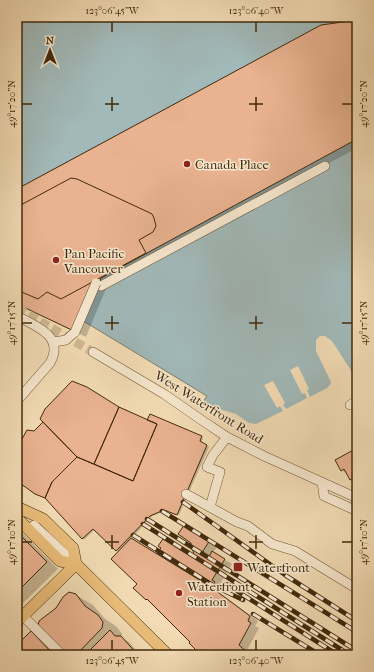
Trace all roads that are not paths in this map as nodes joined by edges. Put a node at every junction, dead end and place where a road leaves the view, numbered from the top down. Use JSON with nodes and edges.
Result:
{"nodes":[{"id":1,"x":325,"y":166,"type":"dead end"},
{"id":2,"x":17,"y":316,"type":"edge"},
{"id":3,"x":54,"y":346,"type":"junction"},
{"id":4,"x":93,"y":352,"type":"tunnel mouth"},
{"id":5,"x":17,"y":401,"type":"edge"},
{"id":6,"x":227,"y":436,"type":"junction"},
{"id":7,"x":322,"y":482,"type":"junction"},
{"id":8,"x":186,"y":494,"type":"dead end"},
{"id":9,"x":357,"y":498,"type":"edge"},
{"id":10,"x":17,"y":507,"type":"edge"},
{"id":11,"x":210,"y":507,"type":"junction"},
{"id":12,"x":357,"y":510,"type":"edge"},
{"id":13,"x":17,"y":518,"type":"edge"},
{"id":14,"x":34,"y":525,"type":"dead end"},
{"id":15,"x":76,"y":564,"type":"junction"},
{"id":16,"x":357,"y":589,"type":"edge"},
{"id":17,"x":20,"y":619,"type":"edge"},
{"id":18,"x":62,"y":655,"type":"edge"},
{"id":19,"x":168,"y":655,"type":"edge"}],
"edges":[{"from":1,"to":3,"type":"street","bridge":true},
{"from":2,"to":3,"type":"street"},
{"from":3,"to":5,"type":"street"},
{"from":4,"to":6,"type":"street","name":"West Waterfront Road"},
{"from":6,"to":7,"type":"street","name":"West Waterfront Road"},
{"from":6,"to":11,"type":"street"},
{"from":7,"to":9,"type":"street","name":"West Waterfront Road"},
{"from":7,"to":12,"type":"street"},
{"from":8,"to":11,"type":"street"},
{"from":10,"to":15,"type":"main road"},
{"from":11,"to":16,"type":"street"},
{"from":13,"to":15,"type":"main road"},
{"from":14,"to":15,"type":"street"},
{"from":15,"to":17,"type":"main road"},
{"from":15,"to":19,"type":"main road"},
{"from":17,"to":18,"type":"street"}]}
